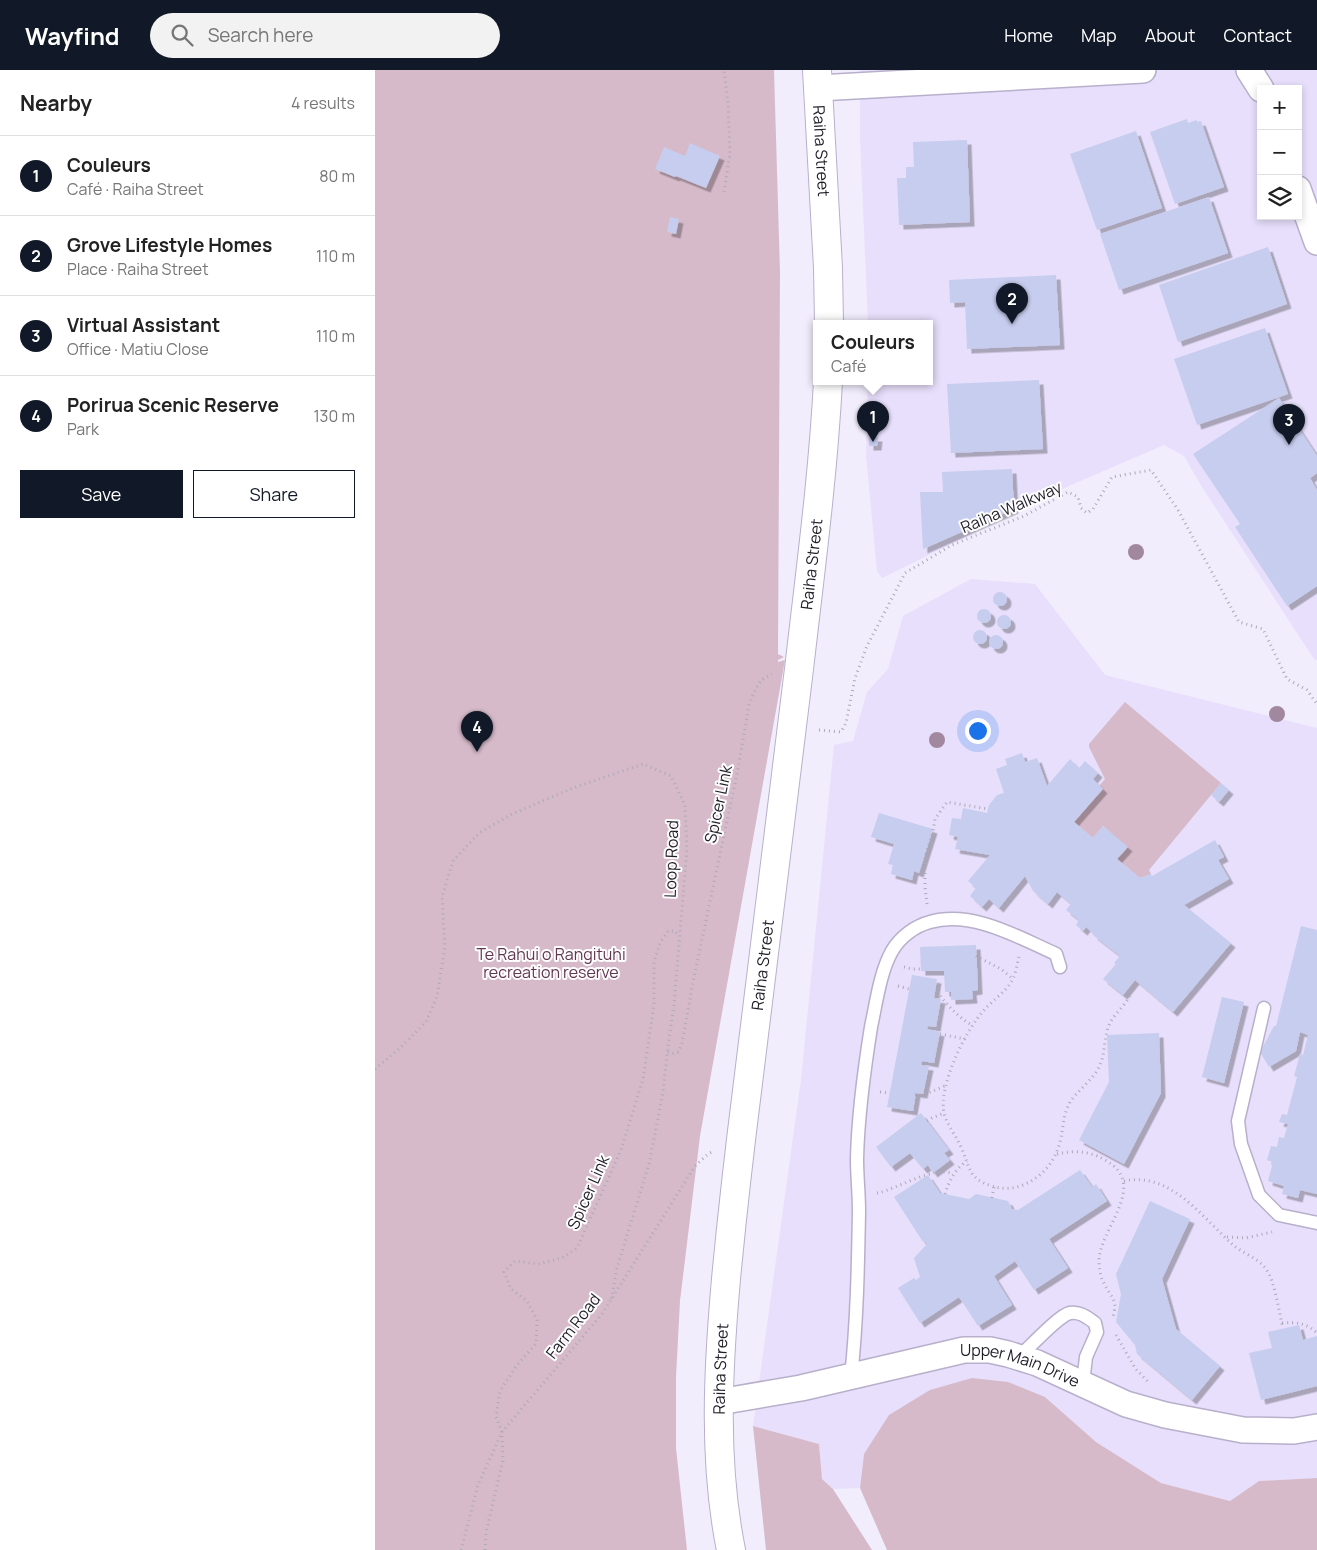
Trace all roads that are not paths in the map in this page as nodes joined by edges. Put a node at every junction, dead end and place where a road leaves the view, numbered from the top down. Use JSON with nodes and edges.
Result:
{"nodes":[{"id":1,"x":1143,"y":70,"type":"edge"},
{"id":2,"x":1249,"y":70,"type":"edge"},
{"id":3,"x":818,"y":79,"type":"edge"},
{"id":4,"x":1258,"y":85,"type":"edge"},
{"id":5,"x":1302,"y":200,"type":"edge"},
{"id":6,"x":1317,"y":242,"type":"edge"},
{"id":7,"x":829,"y":320,"type":"edge"},
{"id":8,"x":828,"y":385,"type":"edge"},
{"id":9,"x":1060,"y":967,"type":"dead end"},
{"id":10,"x":1265,"y":1008,"type":"dead end"},
{"id":11,"x":1317,"y":1222,"type":"edge"},
{"id":12,"x":1019,"y":1357,"type":"junction"},
{"id":13,"x":851,"y":1377,"type":"junction"},
{"id":14,"x":1083,"y":1383,"type":"junction"},
{"id":15,"x":719,"y":1402,"type":"junction"},
{"id":16,"x":1317,"y":1427,"type":"edge"},
{"id":17,"x":731,"y":1550,"type":"edge"}],
"edges":[{"from":1,"to":3,"type":"street"},
{"from":2,"to":4,"type":"street"},
{"from":3,"to":7,"type":"main road","name":"Raiha Street"},
{"from":5,"to":6,"type":"street"},
{"from":8,"to":15,"type":"main road","name":"Raiha Street"},
{"from":9,"to":13,"type":"lane"},
{"from":10,"to":11,"type":"lane"},
{"from":12,"to":13,"type":"street","name":"Upper Main Drive"},
{"from":12,"to":14,"type":"street","name":"Upper Main Drive"},
{"from":12,"to":14,"type":"lane"},
{"from":13,"to":15,"type":"street","name":"Upper Main Drive"},
{"from":14,"to":16,"type":"street","name":"Upper Main Drive"},
{"from":15,"to":17,"type":"main road","name":"Raiha Street"}]}
